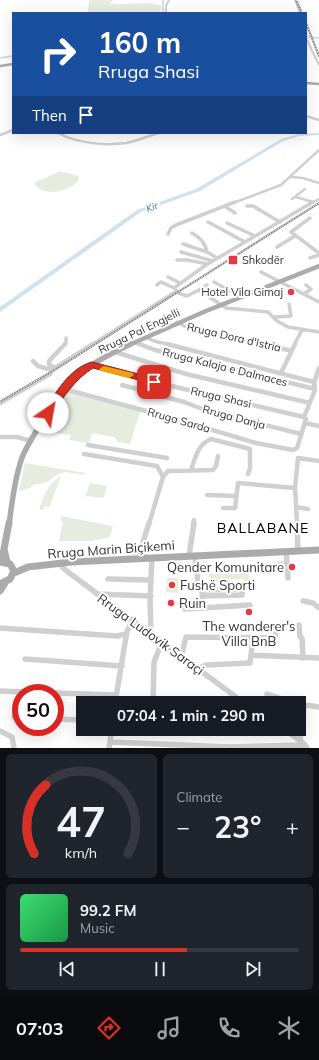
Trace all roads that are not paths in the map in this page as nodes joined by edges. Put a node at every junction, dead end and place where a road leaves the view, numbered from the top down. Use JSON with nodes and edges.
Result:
{"nodes":[{"id":1,"x":169,"y":0,"type":"edge"},
{"id":2,"x":295,"y":0,"type":"edge"},
{"id":3,"x":166,"y":12,"type":"edge"},
{"id":4,"x":300,"y":12,"type":"edge"},
{"id":5,"x":307,"y":40,"type":"edge"},
{"id":6,"x":12,"y":64,"type":"edge"},
{"id":7,"x":319,"y":65,"type":"edge"},
{"id":8,"x":0,"y":66,"type":"edge"},
{"id":9,"x":307,"y":83,"type":"edge"},
{"id":10,"x":319,"y":84,"type":"edge"},
{"id":11,"x":307,"y":116,"type":"edge"},
{"id":12,"x":319,"y":120,"type":"edge"},
{"id":13,"x":12,"y":130,"type":"edge"},
{"id":14,"x":61,"y":134,"type":"edge"},
{"id":15,"x":157,"y":134,"type":"edge"},
{"id":16,"x":0,"y":135,"type":"edge"},
{"id":17,"x":319,"y":150,"type":"edge"},
{"id":18,"x":290,"y":177,"type":"junction"},
{"id":19,"x":319,"y":183,"type":"edge"},
{"id":20,"x":305,"y":189,"type":"dead end"},
{"id":21,"x":296,"y":197,"type":"junction"},
{"id":22,"x":319,"y":198,"type":"edge"},
{"id":23,"x":292,"y":199,"type":"dead end"},
{"id":24,"x":313,"y":202,"type":"junction"},
{"id":25,"x":228,"y":205,"type":"junction"},
{"id":26,"x":247,"y":206,"type":"dead end"},
{"id":27,"x":235,"y":213,"type":"dead end"},
{"id":28,"x":310,"y":218,"type":"dead end"},
{"id":29,"x":208,"y":222,"type":"dead end"},
{"id":30,"x":280,"y":222,"type":"junction"},
{"id":31,"x":227,"y":223,"type":"dead end"},
{"id":32,"x":192,"y":233,"type":"dead end"},
{"id":33,"x":168,"y":234,"type":"dead end"},
{"id":34,"x":255,"y":236,"type":"junction"},
{"id":35,"x":295,"y":236,"type":"junction"},
{"id":36,"x":245,"y":242,"type":"junction"},
{"id":37,"x":183,"y":244,"type":"dead end"},
{"id":38,"x":277,"y":247,"type":"dead end"},
{"id":39,"x":181,"y":252,"type":"dead end"},
{"id":40,"x":207,"y":252,"type":"junction"},
{"id":41,"x":319,"y":254,"type":"edge"},
{"id":42,"x":218,"y":258,"type":"junction"},
{"id":43,"x":310,"y":258,"type":"dead end"},
{"id":44,"x":178,"y":260,"type":"dead end"},
{"id":45,"x":213,"y":261,"type":"junction"},
{"id":46,"x":208,"y":264,"type":"junction"},
{"id":47,"x":319,"y":266,"type":"edge"},
{"id":48,"x":261,"y":272,"type":"dead end"},
{"id":49,"x":168,"y":277,"type":"dead end"},
{"id":50,"x":280,"y":281,"type":"junction"},
{"id":51,"x":214,"y":282,"type":"dead end"},
{"id":52,"x":180,"y":283,"type":"junction"},
{"id":53,"x":158,"y":285,"type":"dead end"},
{"id":54,"x":207,"y":285,"type":"dead end"},
{"id":55,"x":306,"y":285,"type":"dead end"},
{"id":56,"x":175,"y":290,"type":"junction"},
{"id":57,"x":198,"y":290,"type":"junction"},
{"id":58,"x":304,"y":294,"type":"junction"},
{"id":59,"x":239,"y":296,"type":"junction"},
{"id":60,"x":319,"y":302,"type":"edge"},
{"id":61,"x":219,"y":304,"type":"junction"},
{"id":62,"x":289,"y":304,"type":"dead end"},
{"id":63,"x":275,"y":317,"type":"junction"},
{"id":64,"x":177,"y":322,"type":"junction"},
{"id":65,"x":302,"y":330,"type":"junction"},
{"id":66,"x":319,"y":332,"type":"edge"},
{"id":67,"x":146,"y":337,"type":"junction"},
{"id":68,"x":66,"y":338,"type":"dead end"},
{"id":69,"x":135,"y":343,"type":"junction"},
{"id":70,"x":292,"y":351,"type":"junction"},
{"id":71,"x":115,"y":352,"type":"junction"},
{"id":72,"x":34,"y":361,"type":"dead end"},
{"id":73,"x":92,"y":365,"type":"junction"},
{"id":74,"x":319,"y":368,"type":"edge"},
{"id":75,"x":53,"y":369,"type":"junction"},
{"id":76,"x":281,"y":373,"type":"junction"},
{"id":77,"x":314,"y":382,"type":"junction"},
{"id":78,"x":122,"y":385,"type":"dead end"},
{"id":79,"x":64,"y":389,"type":"junction"},
{"id":80,"x":315,"y":389,"type":"junction"},
{"id":81,"x":310,"y":403,"type":"junction"},
{"id":82,"x":0,"y":404,"type":"edge"},
{"id":83,"x":304,"y":417,"type":"junction"},
{"id":84,"x":305,"y":423,"type":"junction"},
{"id":85,"x":319,"y":426,"type":"edge"},
{"id":86,"x":301,"y":434,"type":"junction"},
{"id":87,"x":0,"y":437,"type":"edge"},
{"id":88,"x":31,"y":441,"type":"junction"},
{"id":89,"x":88,"y":445,"type":"dead end"},
{"id":90,"x":84,"y":454,"type":"dead end"},
{"id":91,"x":157,"y":456,"type":"junction"},
{"id":92,"x":218,"y":456,"type":"dead end"},
{"id":93,"x":168,"y":458,"type":"dead end"},
{"id":94,"x":319,"y":461,"type":"edge"},
{"id":95,"x":154,"y":465,"type":"junction"},
{"id":96,"x":191,"y":470,"type":"junction"},
{"id":97,"x":248,"y":474,"type":"dead end"},
{"id":98,"x":163,"y":476,"type":"junction"},
{"id":99,"x":295,"y":488,"type":"junction"},
{"id":100,"x":207,"y":495,"type":"dead end"},
{"id":101,"x":236,"y":496,"type":"junction"},
{"id":102,"x":296,"y":507,"type":"junction"},
{"id":103,"x":224,"y":508,"type":"dead end"},
{"id":104,"x":308,"y":508,"type":"dead end"},
{"id":105,"x":194,"y":520,"type":"dead end"},
{"id":106,"x":4,"y":550,"type":"junction"},
{"id":107,"x":319,"y":550,"type":"edge"},
{"id":108,"x":286,"y":551,"type":"junction"},
{"id":109,"x":298,"y":551,"type":"junction"},
{"id":110,"x":192,"y":556,"type":"junction"},
{"id":111,"x":144,"y":558,"type":"junction"},
{"id":112,"x":152,"y":558,"type":"junction"},
{"id":113,"x":0,"y":559,"type":"edge"},
{"id":114,"x":6,"y":563,"type":"edge"},
{"id":115,"x":61,"y":563,"type":"junction"},
{"id":116,"x":277,"y":565,"type":"dead end"},
{"id":117,"x":286,"y":565,"type":"junction"},
{"id":118,"x":28,"y":567,"type":"junction"},
{"id":119,"x":14,"y":574,"type":"junction"},
{"id":120,"x":288,"y":578,"type":"dead end"},
{"id":121,"x":108,"y":579,"type":"dead end"},
{"id":122,"x":151,"y":580,"type":"junction"},
{"id":123,"x":2,"y":584,"type":"edge"},
{"id":124,"x":0,"y":591,"type":"edge"},
{"id":125,"x":202,"y":593,"type":"junction"},
{"id":126,"x":96,"y":594,"type":"junction"},
{"id":127,"x":151,"y":596,"type":"junction"},
{"id":128,"x":303,"y":601,"type":"dead end"},
{"id":129,"x":250,"y":605,"type":"dead end"},
{"id":130,"x":203,"y":607,"type":"junction"},
{"id":131,"x":319,"y":608,"type":"edge"},
{"id":132,"x":185,"y":609,"type":"dead end"},
{"id":133,"x":133,"y":620,"type":"junction"},
{"id":134,"x":299,"y":625,"type":"dead end"},
{"id":135,"x":277,"y":627,"type":"dead end"},
{"id":136,"x":0,"y":628,"type":"edge"},
{"id":137,"x":151,"y":632,"type":"junction"},
{"id":138,"x":126,"y":634,"type":"junction"},
{"id":139,"x":253,"y":638,"type":"junction"},
{"id":140,"x":162,"y":642,"type":"junction"},
{"id":141,"x":251,"y":655,"type":"junction"},
{"id":142,"x":181,"y":657,"type":"junction"},
{"id":143,"x":303,"y":658,"type":"junction"},
{"id":144,"x":319,"y":658,"type":"edge"},
{"id":145,"x":25,"y":659,"type":"dead end"},
{"id":146,"x":122,"y":666,"type":"junction"},
{"id":147,"x":198,"y":669,"type":"junction"},
{"id":148,"x":0,"y":691,"type":"edge"},
{"id":149,"x":12,"y":691,"type":"edge"},
{"id":150,"x":64,"y":693,"type":"edge"},
{"id":151,"x":267,"y":694,"type":"dead end"},
{"id":152,"x":116,"y":696,"type":"joint"},
{"id":153,"x":153,"y":696,"type":"edge"},
{"id":154,"x":235,"y":696,"type":"edge"},
{"id":155,"x":273,"y":696,"type":"edge"},
{"id":156,"x":306,"y":706,"type":"edge"},
{"id":157,"x":319,"y":707,"type":"edge"},
{"id":158,"x":64,"y":719,"type":"edge"},
{"id":159,"x":76,"y":720,"type":"edge"},
{"id":160,"x":0,"y":731,"type":"edge"},
{"id":161,"x":293,"y":736,"type":"edge"},
{"id":162,"x":301,"y":736,"type":"edge"},
{"id":163,"x":299,"y":740,"type":"junction"},
{"id":164,"x":110,"y":745,"type":"edge"},
{"id":165,"x":154,"y":746,"type":"edge"},
{"id":166,"x":306,"y":747,"type":"edge"},
{"id":167,"x":14,"y":748,"type":"edge"}],
"edges":[{"from":1,"to":3,"type":"street"},
{"from":2,"to":4,"type":"street"},
{"from":5,"to":7,"type":"street"},
{"from":6,"to":8,"type":"main road"},
{"from":9,"to":10,"type":"main road"},
{"from":11,"to":12,"type":"street"},
{"from":13,"to":16,"type":"street"},
{"from":14,"to":15,"type":"street"},
{"from":17,"to":18,"type":"street"},
{"from":18,"to":19,"type":"street"},
{"from":18,"to":25,"type":"street"},
{"from":20,"to":21,"type":"street"},
{"from":21,"to":23,"type":"street"},
{"from":21,"to":24,"type":"street"},
{"from":22,"to":24,"type":"street"},
{"from":24,"to":30,"type":"street"},
{"from":25,"to":27,"type":"street"},
{"from":25,"to":33,"type":"street"},
{"from":26,"to":30,"type":"street"},
{"from":28,"to":35,"type":"street"},
{"from":29,"to":36,"type":"street"},
{"from":30,"to":34,"type":"street"},
{"from":31,"to":34,"type":"street"},
{"from":32,"to":40,"type":"street"},
{"from":34,"to":36,"type":"street"},
{"from":35,"to":38,"type":"street"},
{"from":35,"to":41,"type":"street"},
{"from":36,"to":42,"type":"street"},
{"from":37,"to":40,"type":"street"},
{"from":39,"to":45,"type":"street"},
{"from":40,"to":42,"type":"street"},
{"from":41,"to":43,"type":"street"},
{"from":42,"to":45,"type":"street"},
{"from":44,"to":46,"type":"street"},
{"from":45,"to":46,"type":"street"},
{"from":46,"to":52,"type":"street"},
{"from":47,"to":50,"type":"main road","name":"Rruga Pal Engjelli"},
{"from":48,"to":50,"type":"street"},
{"from":49,"to":52,"type":"street"},
{"from":50,"to":58,"type":"street"},
{"from":50,"to":59,"type":"main road","name":"Rruga Pal Engjelli"},
{"from":51,"to":59,"type":"street"},
{"from":52,"to":56,"type":"street"},
{"from":53,"to":56,"type":"street","name":"Rruga Pal Engjelli"},
{"from":54,"to":57,"type":"street","name":"Rruga Pal Engjelli"},
{"from":55,"to":58,"type":"street"},
{"from":56,"to":57,"type":"street","name":"Rruga Pal Engjelli"},
{"from":56,"to":75,"type":"street"},
{"from":57,"to":61,"type":"street"},
{"from":58,"to":60,"type":"street"},
{"from":59,"to":61,"type":"main road","name":"Rruga Pal Engjelli"},
{"from":61,"to":63,"type":"street"},
{"from":61,"to":64,"type":"main road","name":"Rruga Pal Engjelli"},
{"from":62,"to":63,"type":"street"},
{"from":63,"to":65,"type":"street"},
{"from":64,"to":67,"type":"main road","name":"Rruga Pal Engjelli"},
{"from":64,"to":70,"type":"street","name":"Rruga Dora d'Istria"},
{"from":65,"to":66,"type":"street"},
{"from":65,"to":70,"type":"street"},
{"from":67,"to":69,"type":"main road","name":"Rruga Pal Engjelli"},
{"from":67,"to":76,"type":"street"},
{"from":68,"to":75,"type":"street"},
{"from":69,"to":71,"type":"main road","name":"Rruga Pal Engjelli"},
{"from":69,"to":80,"type":"street","name":"Rruga Kalaja e Dalmaces"},
{"from":70,"to":76,"type":"street"},
{"from":71,"to":73,"type":"main road","name":"Rruga Pal Engjelli"},
{"from":71,"to":81,"type":"street"},
{"from":72,"to":75,"type":"street"},
{"from":73,"to":79,"type":"main road","name":"Rruga Pal Engjelli"},
{"from":73,"to":83,"type":"street","name":"Rruga Shasi"},
{"from":74,"to":77,"type":"street"},
{"from":75,"to":82,"type":"street"},
{"from":76,"to":77,"type":"street"},
{"from":77,"to":80,"type":"street"},
{"from":78,"to":86,"type":"street","name":"Rruga Danja"},
{"from":79,"to":86,"type":"street","name":"Rruga Sarda"},
{"from":79,"to":88,"type":"main road","name":"Rruga Pal Engjelli"},
{"from":80,"to":81,"type":"street"},
{"from":81,"to":83,"type":"street"},
{"from":83,"to":84,"type":"street"},
{"from":84,"to":85,"type":"street"},
{"from":84,"to":86,"type":"street"},
{"from":87,"to":88,"type":"street"},
{"from":88,"to":106,"type":"main road","name":"Rruga Pal Engjelli"},
{"from":89,"to":91,"type":"street"},
{"from":90,"to":95,"type":"street"},
{"from":91,"to":93,"type":"street"},
{"from":91,"to":95,"type":"street"},
{"from":92,"to":96,"type":"street"},
{"from":94,"to":99,"type":"street"},
{"from":95,"to":98,"type":"street"},
{"from":96,"to":97,"type":"street"},
{"from":96,"to":98,"type":"street"},
{"from":98,"to":111,"type":"street"},
{"from":99,"to":101,"type":"street"},
{"from":99,"to":102,"type":"street"},
{"from":100,"to":101,"type":"street"},
{"from":101,"to":103,"type":"street"},
{"from":102,"to":104,"type":"street"},
{"from":102,"to":109,"type":"street"},
{"from":105,"to":110,"type":"street"},
{"from":106,"to":113,"type":"main road","name":"Rruga Pal Engjelli"},
{"from":106,"to":114,"type":"main road","name":"Rruga Pal Engjelli"},
{"from":107,"to":109,"type":"main road","name":"Rruga Marin Biçikemi"},
{"from":108,"to":109,"type":"main road","name":"Rruga Marin Biçikemi"},
{"from":108,"to":110,"type":"main road","name":"Rruga Marin Biçikemi"},
{"from":108,"to":117,"type":"street"},
{"from":110,"to":112,"type":"main road","name":"Rruga Marin Biçikemi"},
{"from":110,"to":125,"type":"street"},
{"from":111,"to":112,"type":"main road","name":"Rruga Marin Biçikemi"},
{"from":111,"to":115,"type":"main road","name":"Rruga Marin Biçikemi"},
{"from":112,"to":122,"type":"street"},
{"from":114,"to":118,"type":"main road","name":"Rruga Marin Biçikemi"},
{"from":114,"to":119,"type":"main road","name":"Rruga Pal Engjelli"},
{"from":115,"to":118,"type":"main road","name":"Rruga Marin Biçikemi"},
{"from":115,"to":126,"type":"street","name":"Rruga Ludovik Saraçi"},
{"from":116,"to":117,"type":"street"},
{"from":117,"to":120,"type":"street"},
{"from":118,"to":119,"type":"main road","name":"Rruga Marin Biçikemi"},
{"from":119,"to":123,"type":"main road","name":"Rruga Marin Biçikemi"},
{"from":121,"to":122,"type":"street"},
{"from":122,"to":127,"type":"street"},
{"from":123,"to":124,"type":"main road","name":"Rruga Marin Biçikemi"},
{"from":125,"to":125,"type":"street"},
{"from":125,"to":130,"type":"street"},
{"from":126,"to":127,"type":"street"},
{"from":126,"to":133,"type":"street","name":"Rruga Ludovik Saraçi"},
{"from":127,"to":137,"type":"street"},
{"from":128,"to":131,"type":"street"},
{"from":129,"to":130,"type":"street"},
{"from":130,"to":132,"type":"street"},
{"from":133,"to":137,"type":"street","name":"Rruga Ludovik Saraçi"},
{"from":133,"to":138,"type":"street"},
{"from":134,"to":143,"type":"street"},
{"from":135,"to":139,"type":"street"},
{"from":136,"to":138,"type":"street"},
{"from":137,"to":140,"type":"street","name":"Rruga Ludovik Saraçi"},
{"from":138,"to":146,"type":"street"},
{"from":139,"to":141,"type":"street"},
{"from":139,"to":142,"type":"street"},
{"from":140,"to":142,"type":"street","name":"Rruga Ludovik Saraçi"},
{"from":140,"to":153,"type":"street"},
{"from":141,"to":143,"type":"street"},
{"from":141,"to":147,"type":"street"},
{"from":142,"to":147,"type":"street","name":"Rruga Ludovik Saraçi"},
{"from":143,"to":144,"type":"street"},
{"from":145,"to":146,"type":"street"},
{"from":146,"to":152,"type":"street"},
{"from":147,"to":154,"type":"street","name":"Rruga Ludovik Saraçi"},
{"from":148,"to":149,"type":"street"},
{"from":150,"to":152,"type":"street"},
{"from":151,"to":155,"type":"street"},
{"from":156,"to":157,"type":"street"},
{"from":158,"to":159,"type":"street"},
{"from":160,"to":167,"type":"street"},
{"from":161,"to":163,"type":"street"},
{"from":162,"to":163,"type":"street"},
{"from":163,"to":166,"type":"street"},
{"from":164,"to":165,"type":"street"},
{"from":165,"to":166,"type":"street"}]}
